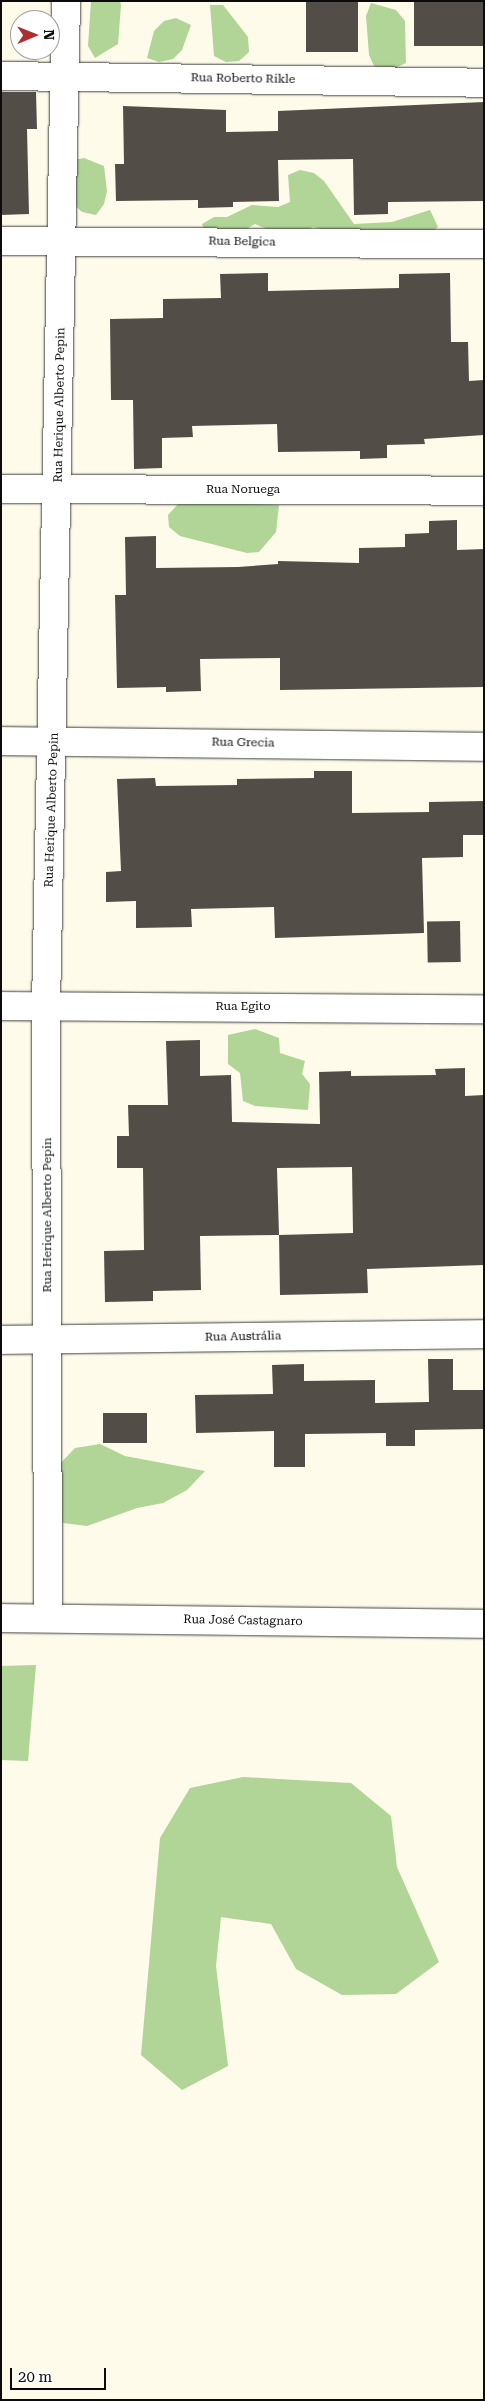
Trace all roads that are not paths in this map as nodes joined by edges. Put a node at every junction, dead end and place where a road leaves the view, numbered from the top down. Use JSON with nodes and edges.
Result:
{"nodes":[{"id":1,"x":66,"y":1,"type":"edge"},
{"id":2,"x":1,"y":76,"type":"edge"},
{"id":3,"x":65,"y":76,"type":"junction"},
{"id":4,"x":484,"y":83,"type":"edge"},
{"id":5,"x":63,"y":240,"type":"junction"},
{"id":6,"x":1,"y":241,"type":"edge"},
{"id":7,"x":484,"y":244,"type":"edge"},
{"id":8,"x":58,"y":489,"type":"junction"},
{"id":9,"x":1,"y":490,"type":"edge"},
{"id":10,"x":484,"y":491,"type":"edge"},
{"id":11,"x":1,"y":741,"type":"edge"},
{"id":12,"x":54,"y":741,"type":"junction"},
{"id":13,"x":484,"y":747,"type":"edge"},
{"id":14,"x":1,"y":1006,"type":"edge"},
{"id":15,"x":46,"y":1006,"type":"junction"},
{"id":16,"x":484,"y":1009,"type":"edge"},
{"id":17,"x":484,"y":1334,"type":"edge"},
{"id":18,"x":1,"y":1340,"type":"edge"},
{"id":19,"x":48,"y":1340,"type":"junction"},
{"id":20,"x":1,"y":1618,"type":"edge"},
{"id":21,"x":48,"y":1618,"type":"junction"},
{"id":22,"x":484,"y":1624,"type":"edge"}],
"edges":[{"from":1,"to":3,"type":"street","name":"Rua Herique Alberto Pepin"},
{"from":2,"to":3,"type":"street","name":"Rua Roberto Rikle"},
{"from":3,"to":4,"type":"street","name":"Rua Roberto Rikle"},
{"from":3,"to":5,"type":"street","name":"Rua Herique Alberto Pepin"},
{"from":5,"to":6,"type":"street","name":"Rua Belgica"},
{"from":5,"to":7,"type":"street","name":"Rua Belgica"},
{"from":5,"to":8,"type":"street","name":"Rua Herique Alberto Pepin"},
{"from":8,"to":9,"type":"street","name":"Rua Noruega"},
{"from":8,"to":10,"type":"street","name":"Rua Noruega"},
{"from":8,"to":12,"type":"street","name":"Rua Herique Alberto Pepin"},
{"from":11,"to":12,"type":"street","name":"Rua Grecia"},
{"from":12,"to":13,"type":"street","name":"Rua Grecia"},
{"from":12,"to":15,"type":"street","name":"Rua Herique Alberto Pepin"},
{"from":14,"to":15,"type":"street","name":"Rua Egito"},
{"from":15,"to":16,"type":"street","name":"Rua Egito"},
{"from":15,"to":19,"type":"street","name":"Rua Herique Alberto Pepin"},
{"from":17,"to":19,"type":"street","name":"Rua Austrália"},
{"from":18,"to":19,"type":"street","name":"Rua Austrália"},
{"from":19,"to":21,"type":"street","name":"Rua Herique Alberto Pepin"},
{"from":20,"to":21,"type":"street","name":"Rua José Castagnaro"},
{"from":21,"to":22,"type":"street","name":"Rua José Castagnaro"}]}
